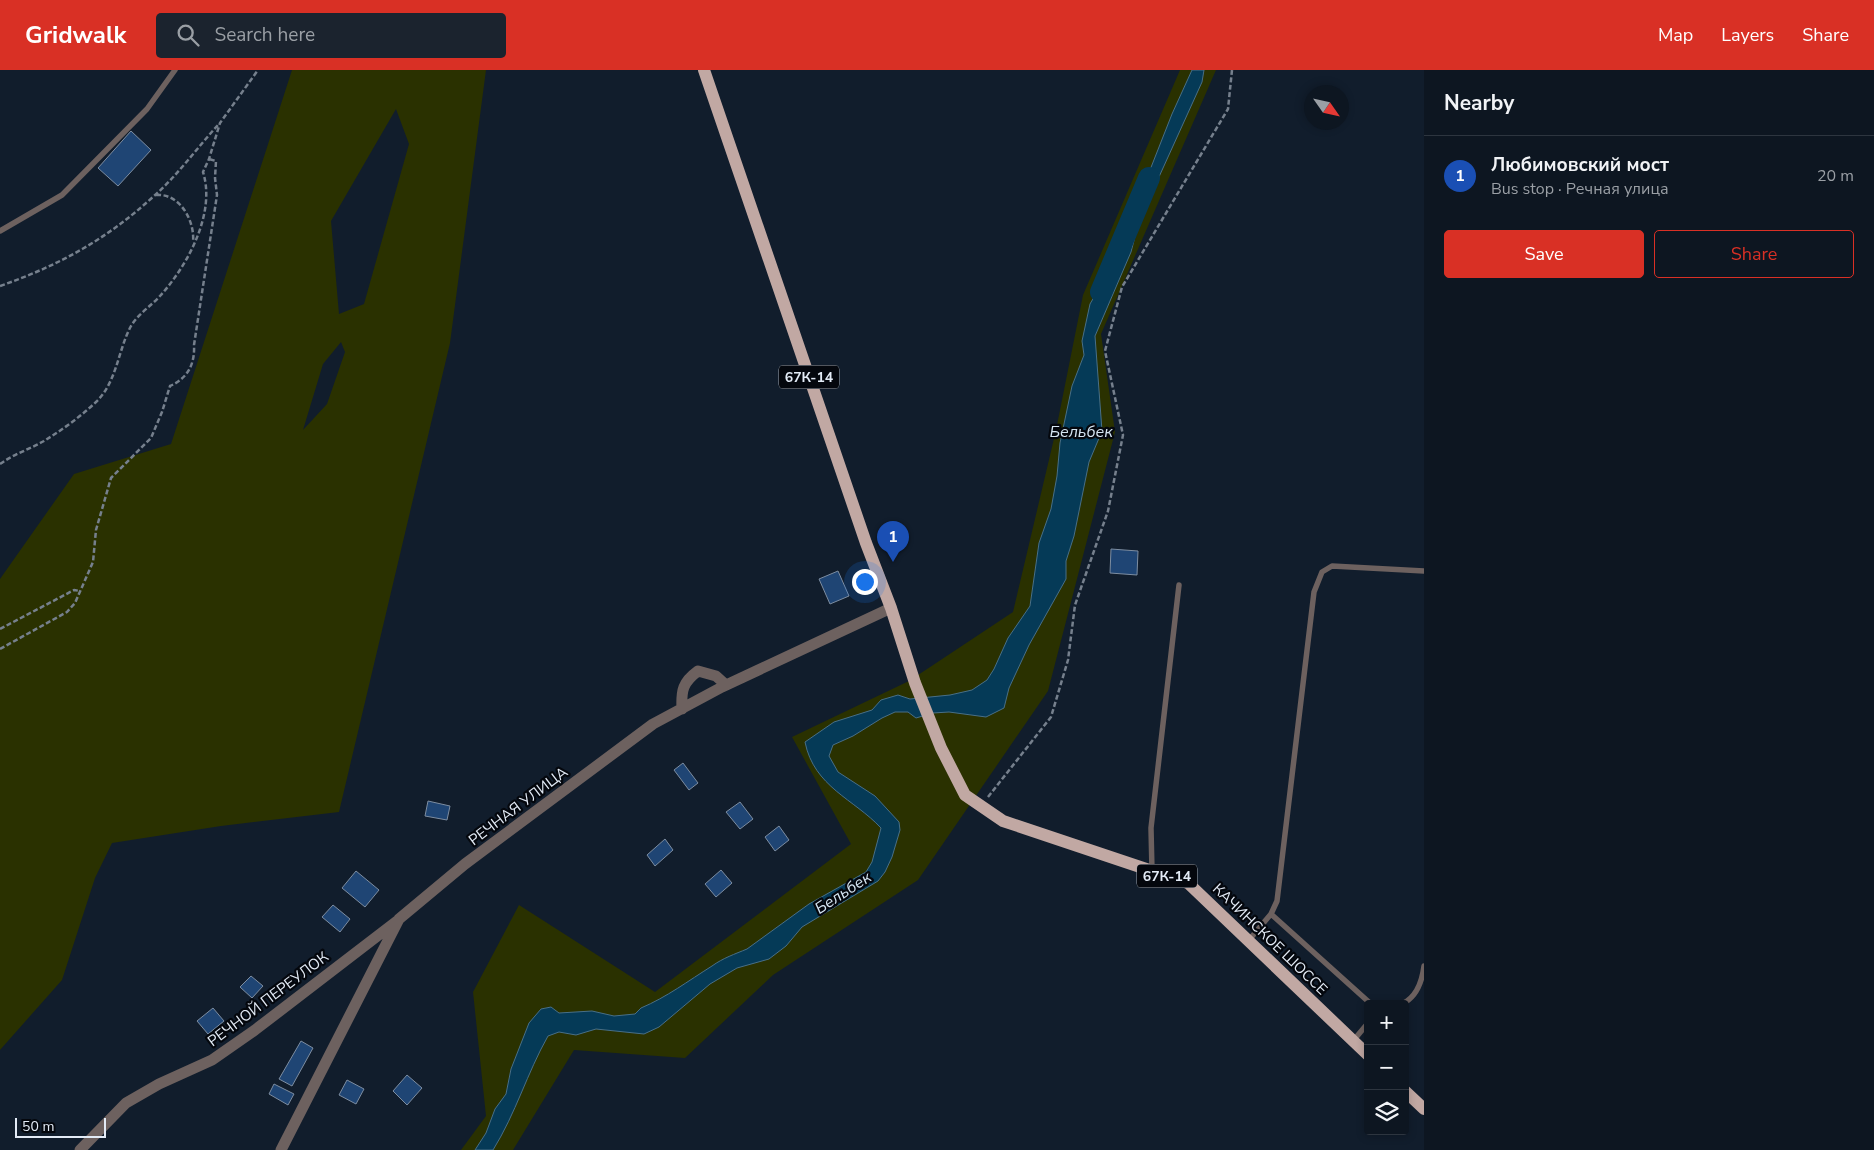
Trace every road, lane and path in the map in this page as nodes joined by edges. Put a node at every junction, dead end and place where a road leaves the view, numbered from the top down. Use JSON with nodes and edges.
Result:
{"nodes":[{"id":1,"x":175,"y":70,"type":"edge"},
{"id":2,"x":258,"y":70,"type":"edge"},
{"id":3,"x":704,"y":70,"type":"edge"},
{"id":4,"x":1232,"y":70,"type":"edge"},
{"id":5,"x":220,"y":123,"type":"junction"},
{"id":6,"x":210,"y":159,"type":"junction"},
{"id":7,"x":156,"y":195,"type":"junction"},
{"id":8,"x":0,"y":231,"type":"edge"},
{"id":9,"x":193,"y":246,"type":"junction"},
{"id":10,"x":0,"y":286,"type":"edge"},
{"id":11,"x":0,"y":464,"type":"edge"},
{"id":12,"x":1424,"y":571,"type":"edge"},
{"id":13,"x":1179,"y":585,"type":"dead end"},
{"id":14,"x":80,"y":591,"type":"junction"},
{"id":15,"x":891,"y":608,"type":"junction"},
{"id":16,"x":0,"y":630,"type":"edge"},
{"id":17,"x":0,"y":649,"type":"edge"},
{"id":18,"x":726,"y":685,"type":"junction"},
{"id":19,"x":682,"y":709,"type":"junction"},
{"id":20,"x":981,"y":806,"type":"junction"},
{"id":21,"x":1152,"y":871,"type":"junction"},
{"id":22,"x":1271,"y":914,"type":"junction"},
{"id":23,"x":399,"y":919,"type":"junction"},
{"id":24,"x":1248,"y":940,"type":"junction"},
{"id":25,"x":1424,"y":966,"type":"edge"},
{"id":26,"x":1367,"y":1000,"type":"edge"},
{"id":27,"x":1407,"y":1000,"type":"edge"},
{"id":28,"x":1364,"y":1028,"type":"edge"},
{"id":29,"x":1353,"y":1041,"type":"junction"},
{"id":30,"x":1364,"y":1052,"type":"edge"},
{"id":31,"x":1409,"y":1096,"type":"edge"},
{"id":32,"x":1424,"y":1110,"type":"edge"},
{"id":33,"x":80,"y":1150,"type":"edge"},
{"id":34,"x":282,"y":1150,"type":"edge"}],
"edges":[{"from":1,"to":8,"type":"lane"},
{"from":2,"to":5,"type":"path"},
{"from":3,"to":15,"type":"main road","number":"67К-14"},
{"from":4,"to":20,"type":"path"},
{"from":5,"to":6,"type":"path"},
{"from":5,"to":7,"type":"path"},
{"from":6,"to":9,"type":"path"},
{"from":6,"to":14,"type":"path"},
{"from":7,"to":9,"type":"path"},
{"from":7,"to":10,"type":"path"},
{"from":9,"to":11,"type":"path"},
{"from":12,"to":22,"type":"lane"},
{"from":13,"to":21,"type":"lane"},
{"from":14,"to":16,"type":"path"},
{"from":14,"to":17,"type":"path"},
{"from":15,"to":18,"type":"street","name":"РЕЧНАЯ УЛИЦА"},
{"from":15,"to":20,"type":"main road","name":"КАЧИНСКОЕ ШОССЕ","number":"67К-14"},
{"from":18,"to":19,"type":"street","name":"РЕЧНАЯ УЛИЦА"},
{"from":18,"to":19,"type":"street"},
{"from":19,"to":23,"type":"street","name":"РЕЧНАЯ УЛИЦА"},
{"from":20,"to":21,"type":"main road","name":"КАЧИНСКОЕ ШОССЕ","number":"67К-14"},
{"from":21,"to":24,"type":"main road","name":"КАЧИНСКОЕ ШОССЕ","number":"67К-14"},
{"from":22,"to":24,"type":"lane"},
{"from":22,"to":26,"type":"lane"},
{"from":23,"to":33,"type":"street","name":"РЕЧНОЙ ПЕРЕУЛОК"},
{"from":23,"to":34,"type":"street","name":"РЕЧНАЯ УЛИЦА"},
{"from":24,"to":29,"type":"main road","name":"КАЧИНСКОЕ ШОССЕ","number":"67К-14"},
{"from":25,"to":27,"type":"lane"},
{"from":28,"to":29,"type":"lane"},
{"from":29,"to":30,"type":"main road","name":"КАЧИНСКОЕ ШОССЕ","number":"67К-14"},
{"from":31,"to":32,"type":"main road"}]}
